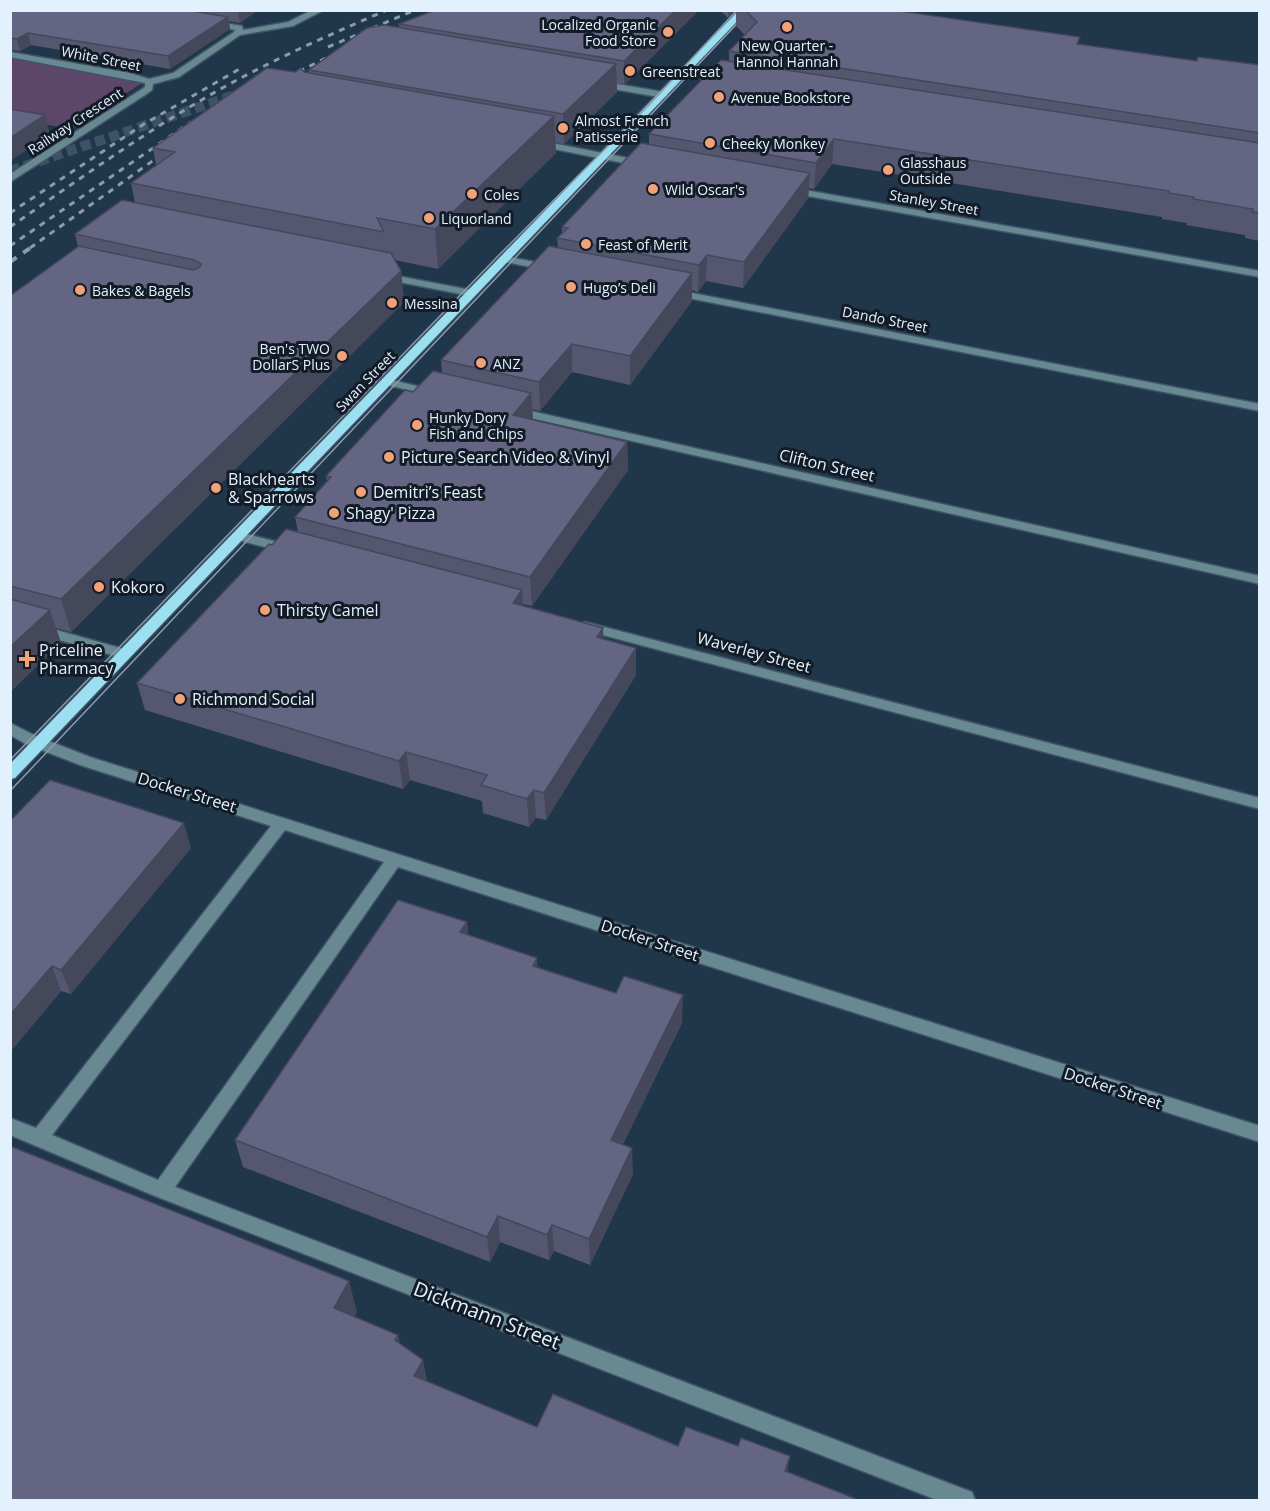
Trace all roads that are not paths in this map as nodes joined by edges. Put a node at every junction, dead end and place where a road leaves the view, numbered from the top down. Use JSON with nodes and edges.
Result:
{"nodes":[{"id":1,"x":320,"y":10,"type":"edge"},
{"id":2,"x":744,"y":10,"type":"edge"},
{"id":3,"x":200,"y":20,"type":"edge"},
{"id":4,"x":238,"y":30,"type":"junction"},
{"id":5,"x":10,"y":54,"type":"edge"},
{"id":6,"x":684,"y":73,"type":"junction"},
{"id":7,"x":730,"y":80,"type":"edge"},
{"id":8,"x":149,"y":82,"type":"junction"},
{"id":9,"x":594,"y":83,"type":"edge"},
{"id":10,"x":664,"y":95,"type":"junction"},
{"id":11,"x":522,"y":141,"type":"edge"},
{"id":12,"x":604,"y":156,"type":"junction"},
{"id":13,"x":659,"y":167,"type":"edge"},
{"id":14,"x":10,"y":179,"type":"edge"},
{"id":15,"x":776,"y":188,"type":"edge"},
{"id":16,"x":504,"y":259,"type":"junction"},
{"id":17,"x":564,"y":270,"type":"edge"},
{"id":18,"x":372,"y":273,"type":"edge"},
{"id":19,"x":1260,"y":274,"type":"edge"},
{"id":20,"x":656,"y":289,"type":"edge"},
{"id":21,"x":471,"y":293,"type":"junction"},
{"id":22,"x":387,"y":382,"type":"junction"},
{"id":23,"x":447,"y":396,"type":"edge"},
{"id":24,"x":1260,"y":408,"type":"edge"},
{"id":25,"x":505,"y":409,"type":"edge"},
{"id":26,"x":239,"y":536,"type":"junction"},
{"id":27,"x":307,"y":553,"type":"edge"},
{"id":28,"x":1260,"y":580,"type":"edge"},
{"id":29,"x":10,"y":621,"type":"edge"},
{"id":30,"x":566,"y":621,"type":"edge"},
{"id":31,"x":126,"y":654,"type":"junction"},
{"id":32,"x":10,"y":728,"type":"edge"},
{"id":33,"x":41,"y":743,"type":"junction"},
{"id":34,"x":10,"y":774,"type":"edge"},
{"id":35,"x":1260,"y":804,"type":"edge"},
{"id":36,"x":283,"y":822,"type":"junction"},
{"id":37,"x":394,"y":859,"type":"junction"},
{"id":38,"x":10,"y":1126,"type":"edge"},
{"id":39,"x":1260,"y":1134,"type":"edge"},
{"id":40,"x":39,"y":1138,"type":"junction"},
{"id":41,"x":162,"y":1190,"type":"junction"},
{"id":42,"x":964,"y":1500,"type":"edge"}],
"edges":[{"from":1,"to":4,"type":"street"},
{"from":2,"to":6,"type":"main road","name":"Swan Street"},
{"from":3,"to":4,"type":"street"},
{"from":4,"to":8,"type":"street","name":"White Street"},
{"from":5,"to":8,"type":"street","name":"White Street"},
{"from":6,"to":7,"type":"street"},
{"from":6,"to":10,"type":"main road","name":"Swan Street"},
{"from":8,"to":14,"type":"street","name":"Railway Crescent"},
{"from":9,"to":10,"type":"street"},
{"from":10,"to":12,"type":"main road","name":"Swan Street"},
{"from":11,"to":12,"type":"street"},
{"from":12,"to":13,"type":"street"},
{"from":12,"to":16,"type":"main road","name":"Swan Street"},
{"from":15,"to":19,"type":"street","name":"Stanley Street"},
{"from":16,"to":17,"type":"street"},
{"from":16,"to":21,"type":"main road","name":"Swan Street"},
{"from":18,"to":21,"type":"street"},
{"from":20,"to":24,"type":"street","name":"Dando Street"},
{"from":21,"to":22,"type":"main road","name":"Swan Street"},
{"from":22,"to":23,"type":"street"},
{"from":22,"to":26,"type":"main road","name":"Swan Street"},
{"from":25,"to":28,"type":"street","name":"Clifton Street"},
{"from":26,"to":27,"type":"street"},
{"from":26,"to":31,"type":"main road","name":"Swan Street"},
{"from":29,"to":31,"type":"street"},
{"from":30,"to":35,"type":"street","name":"Waverley Street"},
{"from":31,"to":33,"type":"main road","name":"Swan Street"},
{"from":32,"to":33,"type":"street","name":"Docker Street"},
{"from":33,"to":34,"type":"main road","name":"Swan Street"},
{"from":33,"to":36,"type":"street","name":"Docker Street"},
{"from":36,"to":37,"type":"street","name":"Docker Street"},
{"from":36,"to":40,"type":"street"},
{"from":37,"to":39,"type":"street","name":"Docker Street"},
{"from":37,"to":41,"type":"street"},
{"from":38,"to":40,"type":"street","name":"Dickmann Street"},
{"from":40,"to":41,"type":"street","name":"Dickmann Street"},
{"from":41,"to":42,"type":"street","name":"Dickmann Street"}]}
